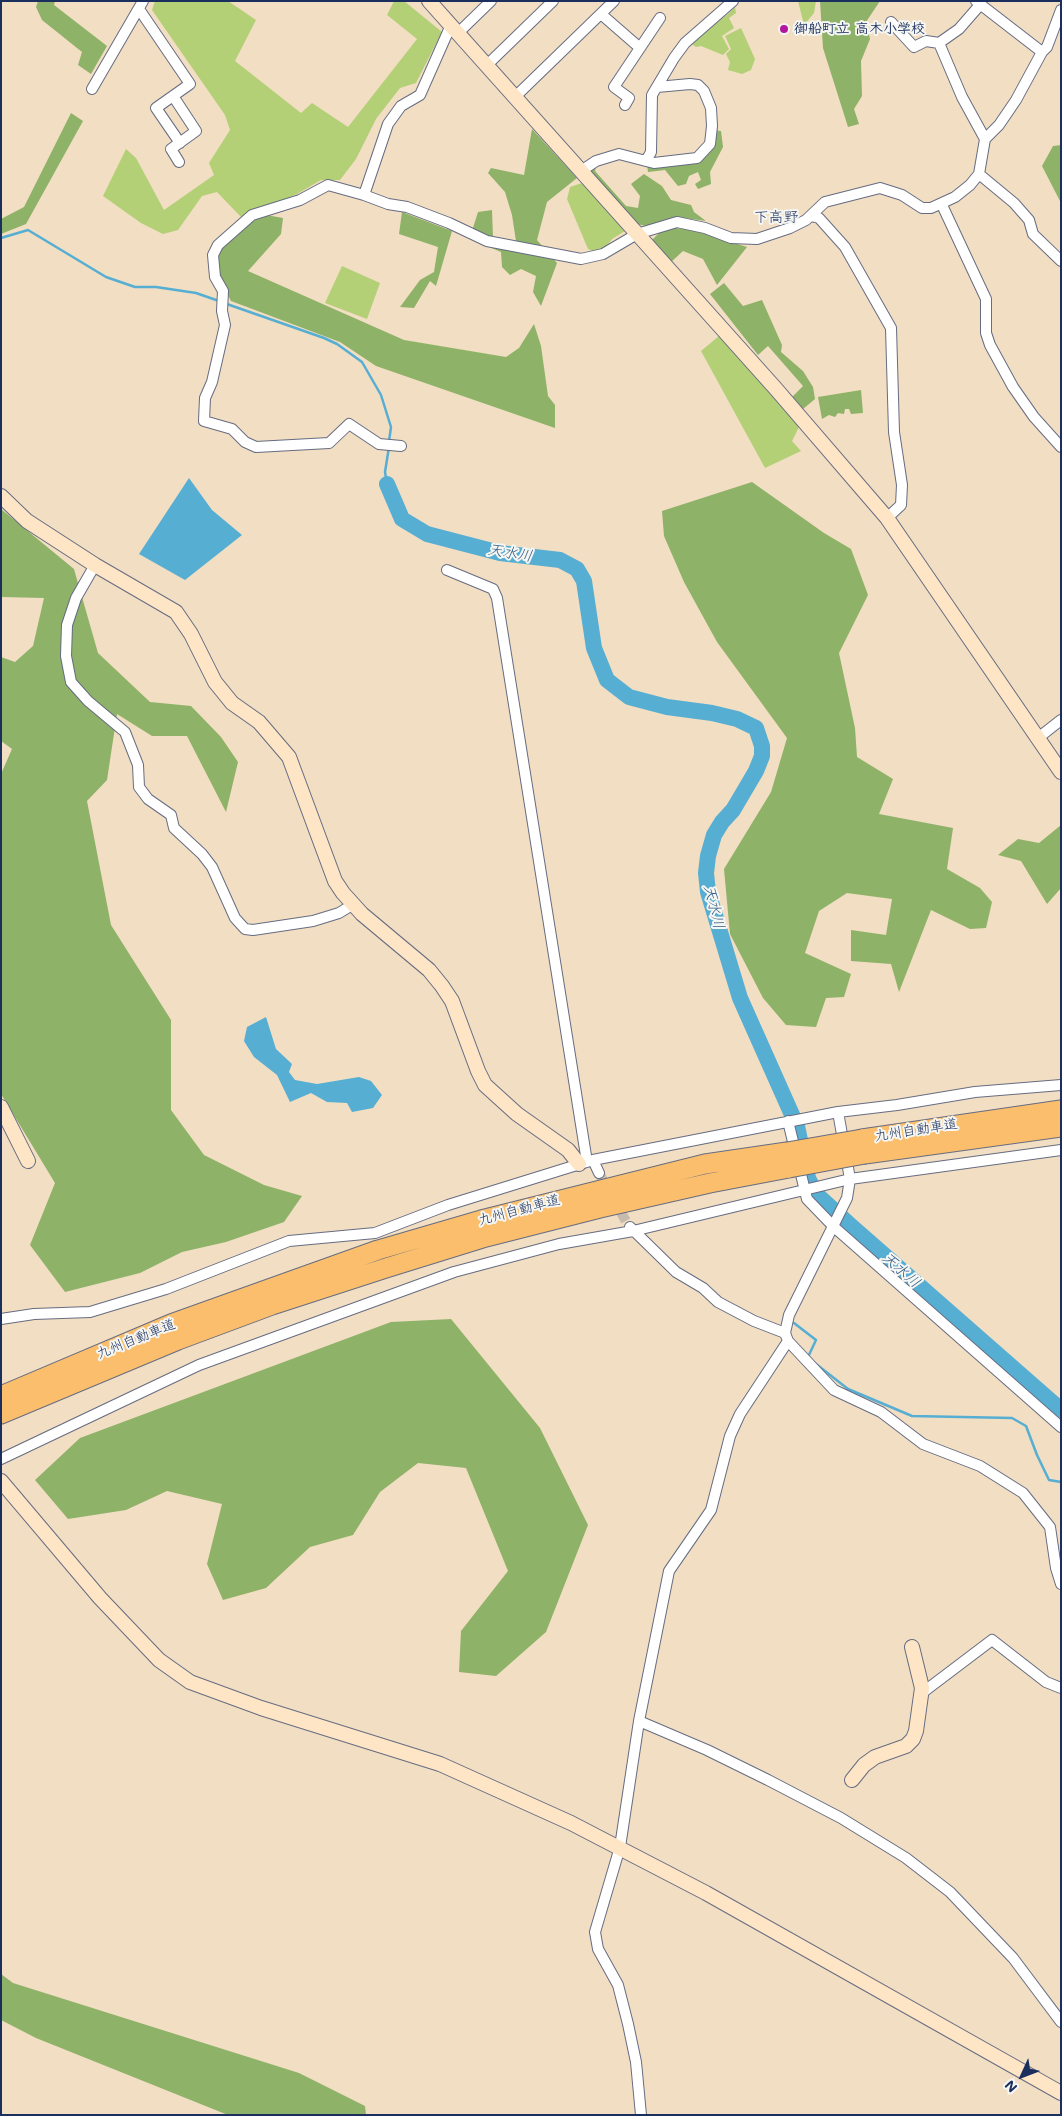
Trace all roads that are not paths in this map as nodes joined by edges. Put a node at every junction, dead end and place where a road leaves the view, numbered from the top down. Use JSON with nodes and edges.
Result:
{"nodes":[{"id":1,"x":429,"y":1,"type":"edge"},
{"id":2,"x":492,"y":1,"type":"edge"},
{"id":3,"x":553,"y":1,"type":"edge"},
{"id":4,"x":614,"y":1,"type":"edge"},
{"id":5,"x":733,"y":1,"type":"edge"},
{"id":6,"x":977,"y":4,"type":"edge"},
{"id":7,"x":141,"y":5,"type":"edge"},
{"id":8,"x":1061,"y":10,"type":"edge"},
{"id":9,"x":601,"y":14,"type":"junction"},
{"id":10,"x":660,"y":18,"type":"dead end"},
{"id":11,"x":891,"y":22,"type":"dead end"},
{"id":12,"x":455,"y":29,"type":"junction"},
{"id":13,"x":939,"y":43,"type":"junction"},
{"id":14,"x":640,"y":48,"type":"junction"},
{"id":15,"x":1042,"y":52,"type":"junction"},
{"id":16,"x":487,"y":64,"type":"junction"},
{"id":17,"x":657,"y":86,"type":"junction"},
{"id":18,"x":92,"y":89,"type":"dead end"},
{"id":19,"x":173,"y":96,"type":"junction"},
{"id":20,"x":516,"y":96,"type":"junction"},
{"id":21,"x":624,"y":105,"type":"dead end"},
{"id":22,"x":986,"y":139,"type":"junction"},
{"id":23,"x":180,"y":142,"type":"junction"},
{"id":24,"x":646,"y":161,"type":"junction"},
{"id":25,"x":179,"y":162,"type":"dead end"},
{"id":26,"x":581,"y":170,"type":"junction"},
{"id":27,"x":979,"y":174,"type":"junction"},
{"id":28,"x":364,"y":195,"type":"junction"},
{"id":29,"x":942,"y":205,"type":"junction"},
{"id":30,"x":811,"y":216,"type":"junction"},
{"id":31,"x":637,"y":234,"type":"junction"},
{"id":32,"x":1061,"y":261,"type":"edge"},
{"id":33,"x":401,"y":446,"type":"dead end"},
{"id":34,"x":1061,"y":447,"type":"edge"},
{"id":35,"x":1,"y":496,"type":"edge"},
{"id":36,"x":887,"y":518,"type":"junction"},
{"id":37,"x":94,"y":565,"type":"junction"},
{"id":38,"x":447,"y":570,"type":"dead end"},
{"id":39,"x":1061,"y":720,"type":"edge"},
{"id":40,"x":1038,"y":738,"type":"junction"},
{"id":41,"x":1061,"y":772,"type":"edge"},
{"id":42,"x":352,"y":904,"type":"junction"},
{"id":43,"x":1061,"y":1085,"type":"edge"},
{"id":44,"x":1,"y":1107,"type":"edge"},
{"id":45,"x":1061,"y":1110,"type":"edge"},
{"id":46,"x":838,"y":1112,"type":"junction"},
{"id":47,"x":788,"y":1120,"type":"junction"},
{"id":48,"x":1061,"y":1127,"type":"edge"},
{"id":49,"x":864,"y":1147,"type":"junction"},
{"id":50,"x":1061,"y":1150,"type":"edge"},
{"id":51,"x":788,"y":1160,"type":"junction"},
{"id":52,"x":28,"y":1161,"type":"dead end"},
{"id":53,"x":587,"y":1162,"type":"junction"},
{"id":54,"x":599,"y":1173,"type":"tunnel mouth"},
{"id":55,"x":850,"y":1179,"type":"junction"},
{"id":56,"x":805,"y":1188,"type":"junction"},
{"id":57,"x":834,"y":1227,"type":"junction"},
{"id":58,"x":630,"y":1228,"type":"junction"},
{"id":59,"x":1,"y":1319,"type":"edge"},
{"id":60,"x":786,"y":1337,"type":"junction"},
{"id":61,"x":1,"y":1396,"type":"edge"},
{"id":62,"x":1,"y":1414,"type":"edge"},
{"id":63,"x":1061,"y":1426,"type":"edge"},
{"id":64,"x":1,"y":1458,"type":"edge"},
{"id":65,"x":1,"y":1481,"type":"edge"},
{"id":66,"x":1057,"y":1537,"type":"edge"},
{"id":67,"x":1061,"y":1584,"type":"edge"},
{"id":68,"x":912,"y":1647,"type":"dead end"},
{"id":69,"x":1061,"y":1688,"type":"edge"},
{"id":70,"x":922,"y":1693,"type":"junction"},
{"id":71,"x":639,"y":1721,"type":"junction"},
{"id":72,"x":852,"y":1780,"type":"dead end"},
{"id":73,"x":620,"y":1847,"type":"junction"},
{"id":74,"x":1061,"y":2022,"type":"edge"},
{"id":75,"x":1061,"y":2093,"type":"edge"},
{"id":76,"x":641,"y":2115,"type":"edge"}],
"edges":[{"from":1,"to":12,"type":"street"},
{"from":2,"to":12,"type":"street"},
{"from":3,"to":16,"type":"street"},
{"from":4,"to":9,"type":"street"},
{"from":5,"to":17,"type":"street"},
{"from":6,"to":13,"type":"street"},
{"from":6,"to":15,"type":"street"},
{"from":7,"to":18,"type":"street"},
{"from":7,"to":19,"type":"street"},
{"from":8,"to":15,"type":"street"},
{"from":9,"to":14,"type":"street"},
{"from":9,"to":20,"type":"street"},
{"from":10,"to":14,"type":"street"},
{"from":11,"to":13,"type":"street"},
{"from":12,"to":16,"type":"street"},
{"from":12,"to":28,"type":"street"},
{"from":13,"to":22,"type":"street"},
{"from":14,"to":21,"type":"street"},
{"from":15,"to":22,"type":"street"},
{"from":16,"to":20,"type":"street"},
{"from":17,"to":24,"type":"street"},
{"from":17,"to":24,"type":"street"},
{"from":19,"to":23,"type":"street"},
{"from":19,"to":23,"type":"street"},
{"from":20,"to":26,"type":"street"},
{"from":22,"to":27,"type":"street"},
{"from":23,"to":25,"type":"street"},
{"from":24,"to":26,"type":"street"},
{"from":26,"to":31,"type":"street"},
{"from":27,"to":29,"type":"street"},
{"from":27,"to":32,"type":"street"},
{"from":28,"to":31,"type":"street"},
{"from":28,"to":33,"type":"street"},
{"from":29,"to":30,"type":"street"},
{"from":29,"to":34,"type":"street"},
{"from":30,"to":31,"type":"street"},
{"from":30,"to":36,"type":"street"},
{"from":31,"to":36,"type":"street"},
{"from":35,"to":37,"type":"street"},
{"from":36,"to":40,"type":"street"},
{"from":37,"to":42,"type":"street"},
{"from":37,"to":42,"type":"street"},
{"from":38,"to":53,"type":"street"},
{"from":39,"to":40,"type":"street"},
{"from":40,"to":41,"type":"street"},
{"from":42,"to":53,"type":"street"},
{"from":43,"to":46,"type":"street"},
{"from":44,"to":52,"type":"street"},
{"from":45,"to":49,"type":"highway","name":"九州自動車道"},
{"from":46,"to":47,"type":"street"},
{"from":46,"to":55,"type":"street"},
{"from":47,"to":53,"type":"street"},
{"from":47,"to":56,"type":"street"},
{"from":48,"to":49,"type":"highway","name":"九州自動車道"},
{"from":49,"to":51,"type":"highway","name":"九州自動車道","bridge":true},
{"from":50,"to":55,"type":"street"},
{"from":51,"to":61,"type":"highway","name":"九州自動車道"},
{"from":51,"to":62,"type":"highway","name":"九州自動車道"},
{"from":53,"to":54,"type":"street"},
{"from":53,"to":59,"type":"street"},
{"from":55,"to":56,"type":"street"},
{"from":55,"to":57,"type":"street"},
{"from":56,"to":57,"type":"street"},
{"from":56,"to":58,"type":"street"},
{"from":57,"to":60,"type":"street"},
{"from":57,"to":63,"type":"street"},
{"from":58,"to":60,"type":"street"},
{"from":58,"to":64,"type":"street"},
{"from":60,"to":66,"type":"street"},
{"from":60,"to":71,"type":"street"},
{"from":65,"to":73,"type":"street"},
{"from":66,"to":67,"type":"street"},
{"from":68,"to":70,"type":"street"},
{"from":69,"to":70,"type":"street"},
{"from":70,"to":72,"type":"street"},
{"from":71,"to":73,"type":"street"},
{"from":71,"to":74,"type":"street"},
{"from":73,"to":75,"type":"street"},
{"from":73,"to":76,"type":"street"}]}
